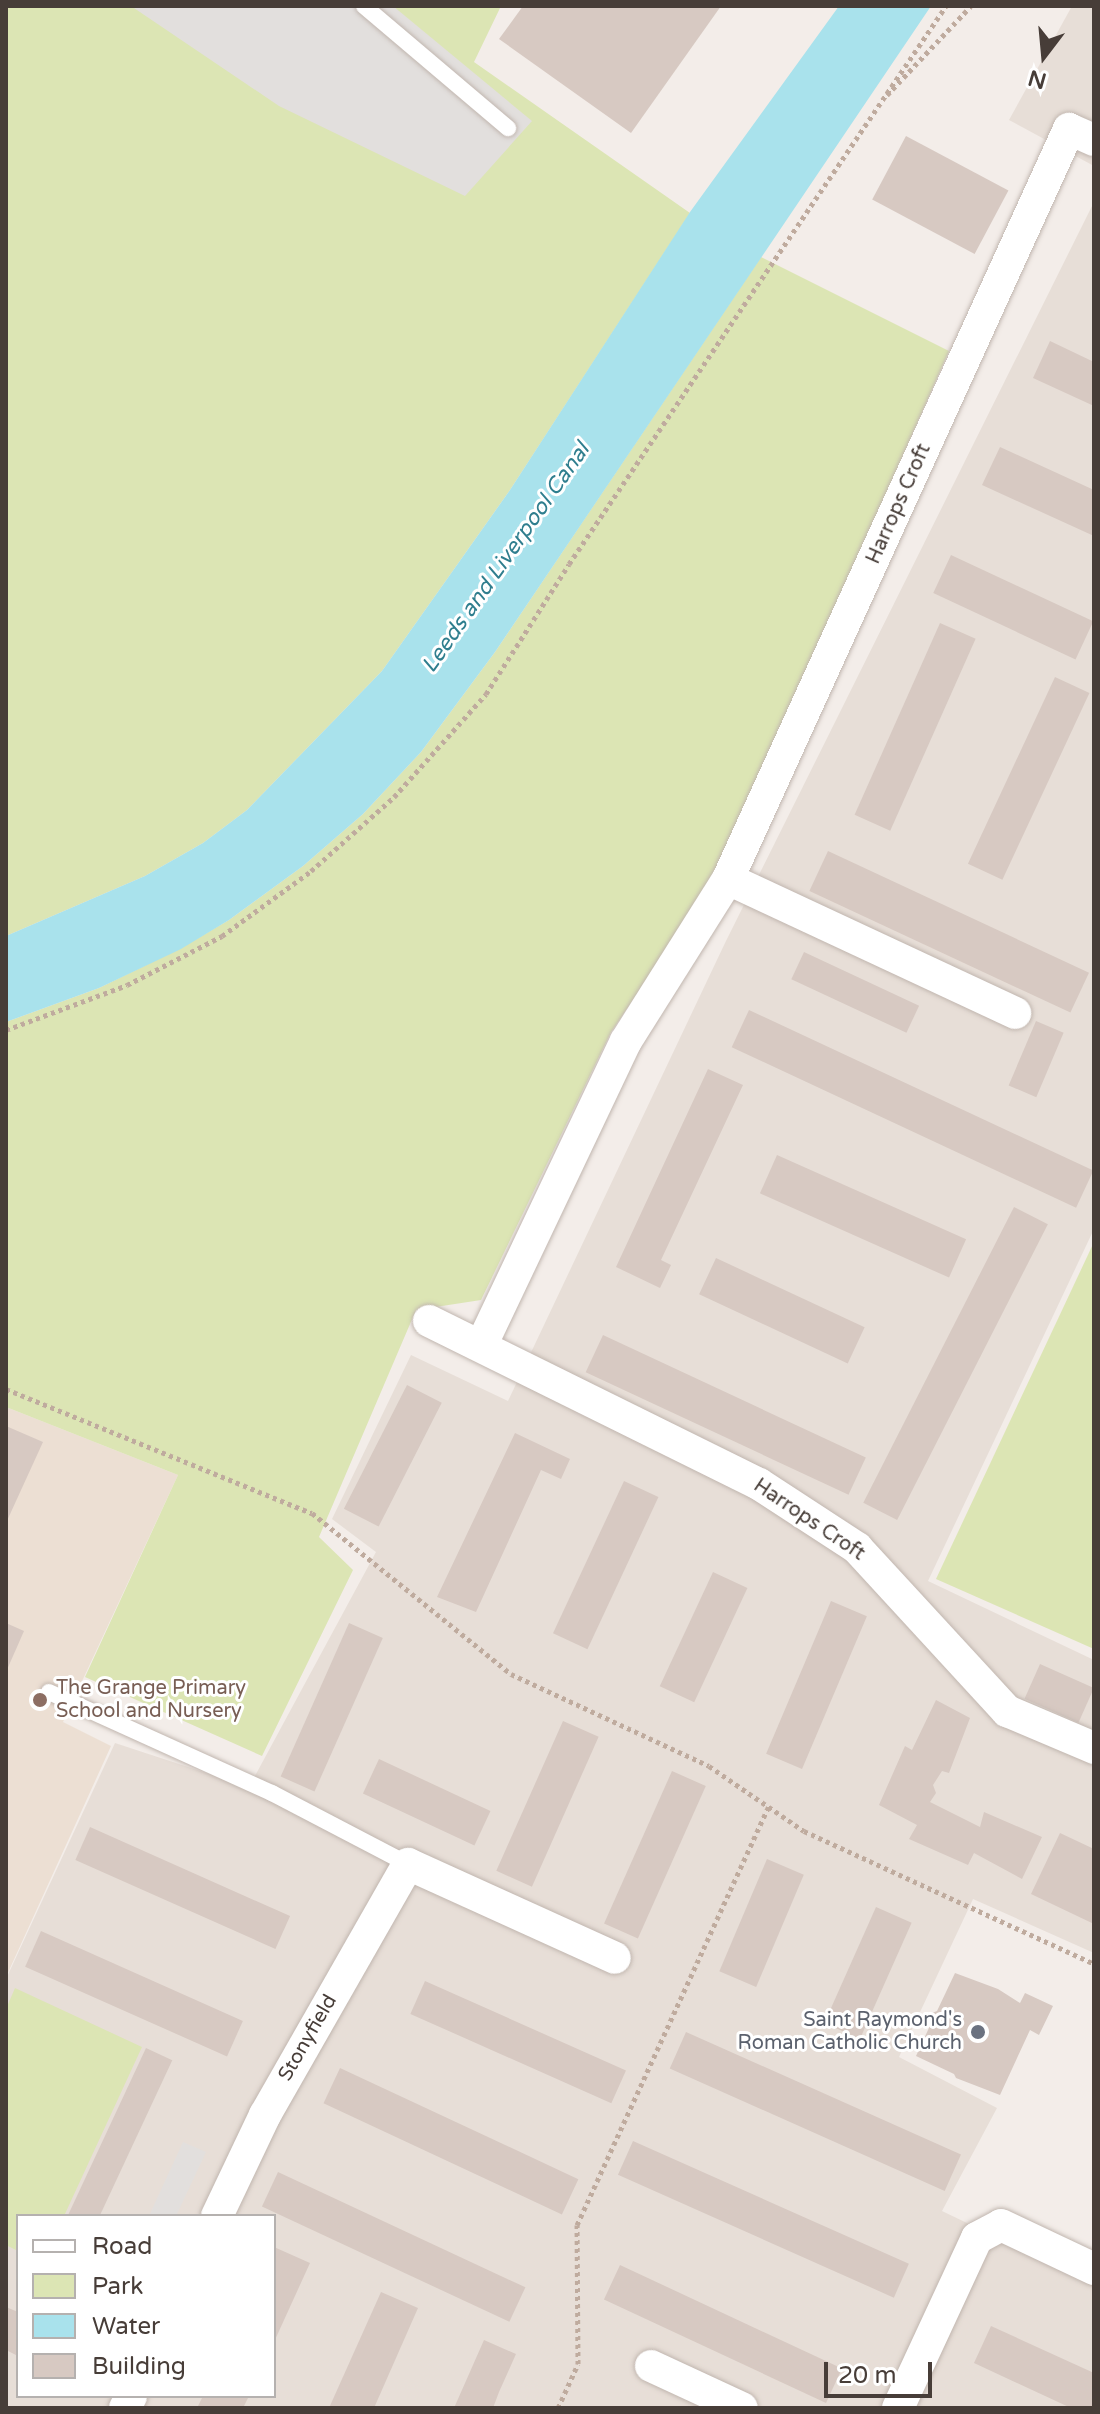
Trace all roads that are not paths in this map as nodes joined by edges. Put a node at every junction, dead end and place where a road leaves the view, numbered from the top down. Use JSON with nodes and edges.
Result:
{"nodes":[{"id":1,"x":364,"y":6,"type":"edge"},
{"id":2,"x":508,"y":128,"type":"dead end"},
{"id":3,"x":1082,"y":134,"type":"edge"},
{"id":4,"x":728,"y":879,"type":"junction"},
{"id":5,"x":1015,"y":1013,"type":"dead end"},
{"id":6,"x":429,"y":1321,"type":"dead end"},
{"id":7,"x":482,"y":1344,"type":"junction"},
{"id":8,"x":49,"y":1692,"type":"dead end"},
{"id":9,"x":1094,"y":1748,"type":"edge"},
{"id":10,"x":408,"y":1864,"type":"junction"},
{"id":11,"x":615,"y":1958,"type":"dead end"},
{"id":12,"x":218,"y":2214,"type":"edge"},
{"id":13,"x":1094,"y":2269,"type":"edge"},
{"id":14,"x":651,"y":2366,"type":"dead end"},
{"id":15,"x":742,"y":2408,"type":"edge"},
{"id":16,"x":898,"y":2408,"type":"edge"}],
"edges":[{"from":1,"to":2,"type":"lane"},
{"from":3,"to":4,"type":"street","name":"Harrops Croft"},
{"from":4,"to":5,"type":"street"},
{"from":4,"to":7,"type":"street","name":"Harrops Croft"},
{"from":6,"to":7,"type":"street","name":"Harrops Croft"},
{"from":7,"to":9,"type":"street","name":"Harrops Croft"},
{"from":8,"to":10,"type":"lane"},
{"from":10,"to":11,"type":"street"},
{"from":10,"to":12,"type":"street","name":"Stonyfield"},
{"from":13,"to":16,"type":"street"},
{"from":14,"to":15,"type":"street"}]}
